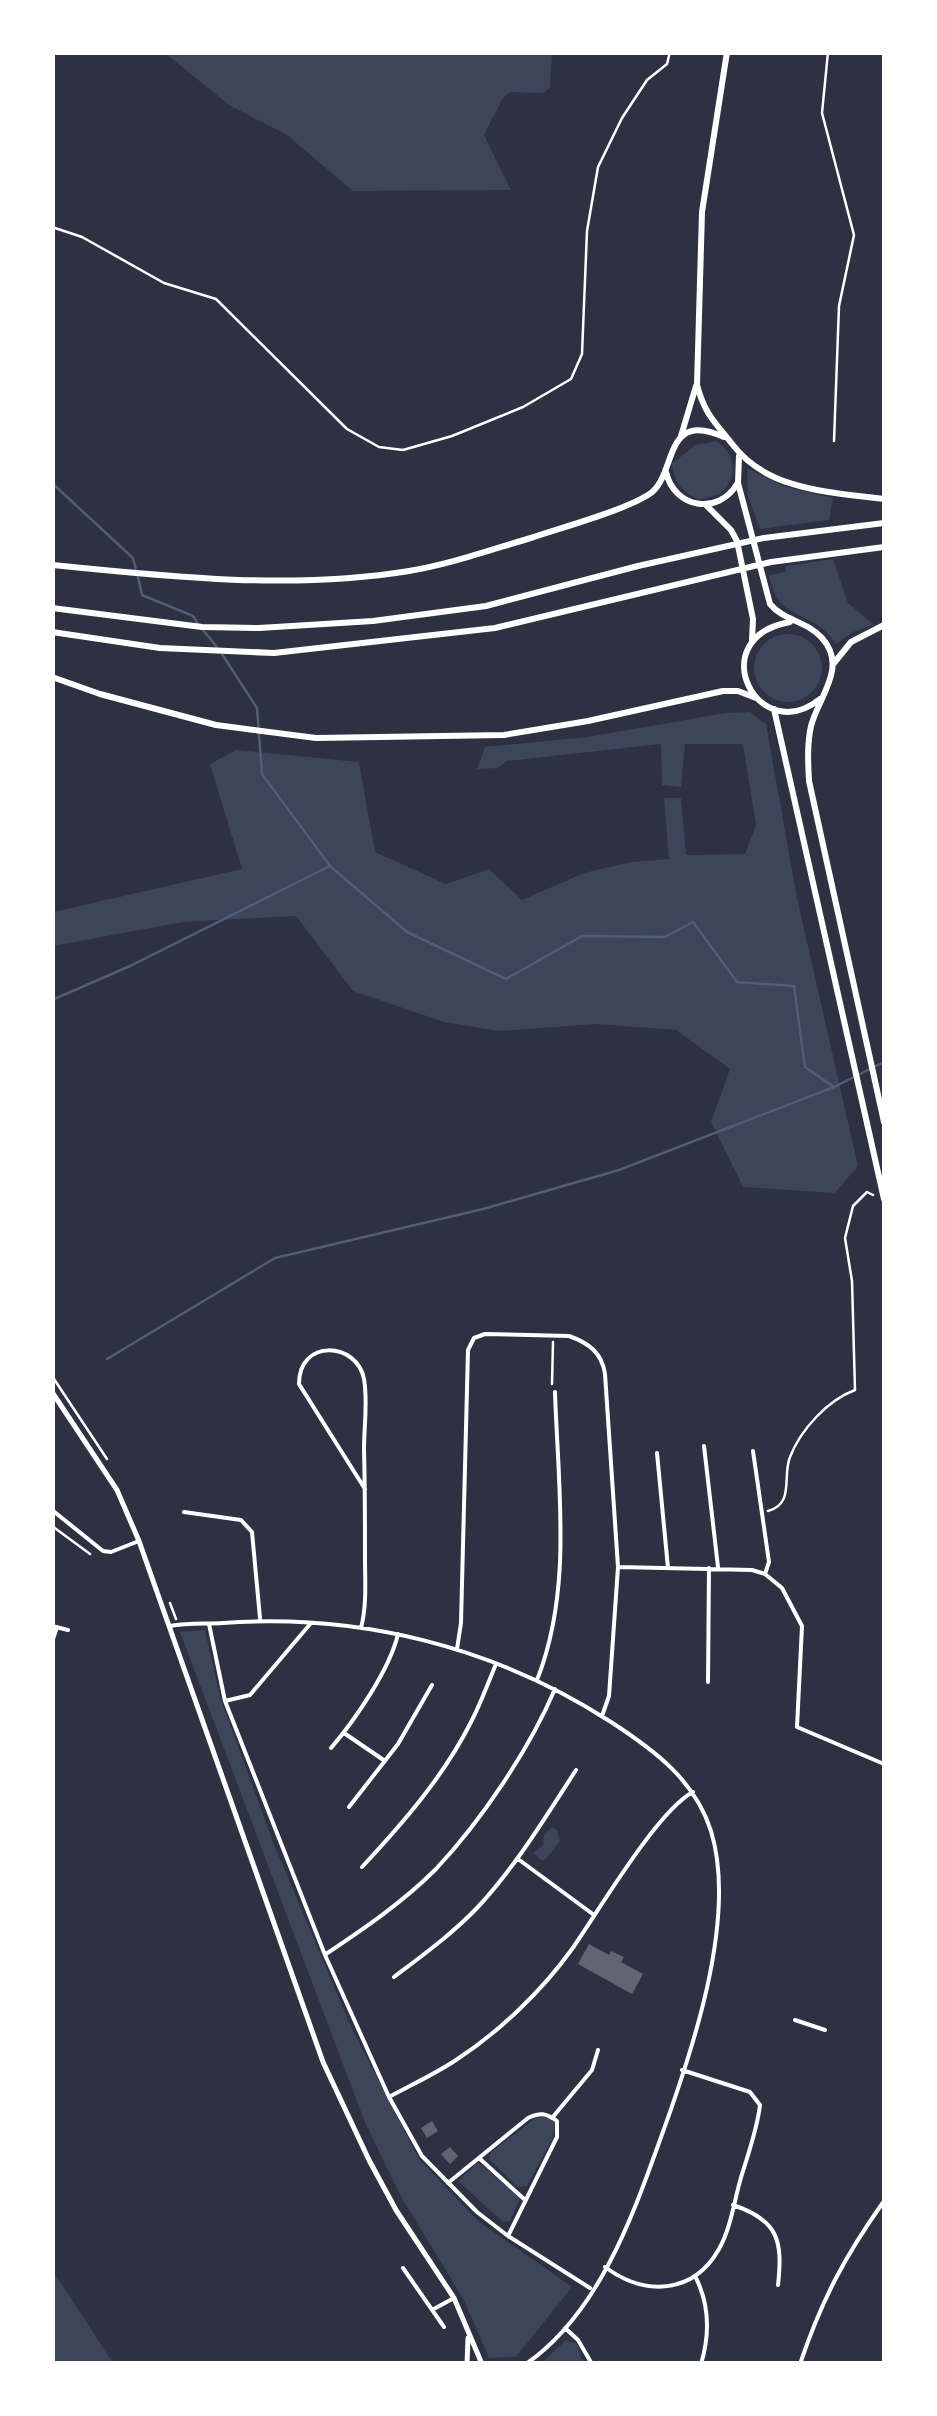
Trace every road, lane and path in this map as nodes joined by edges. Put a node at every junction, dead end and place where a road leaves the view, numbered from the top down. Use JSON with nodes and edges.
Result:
{"nodes":[{"id":1,"x":670,"y":52,"type":"edge"},
{"id":2,"x":727,"y":52,"type":"edge"},
{"id":3,"x":828,"y":52,"type":"edge"},
{"id":4,"x":52,"y":227,"type":"edge"},
{"id":5,"x":696,"y":385,"type":"junction"},
{"id":6,"x":724,"y":437,"type":"junction"},
{"id":7,"x":680,"y":438,"type":"junction"},
{"id":8,"x":834,"y":441,"type":"dead end"},
{"id":9,"x":738,"y":456,"type":"junction"},
{"id":10,"x":666,"y":472,"type":"junction"},
{"id":11,"x":738,"y":483,"type":"junction"},
{"id":12,"x":884,"y":499,"type":"edge"},
{"id":13,"x":706,"y":505,"type":"junction"},
{"id":14,"x":884,"y":524,"type":"edge"},
{"id":15,"x":884,"y":547,"type":"edge"},
{"id":16,"x":52,"y":565,"type":"edge"},
{"id":17,"x":52,"y":608,"type":"edge"},
{"id":18,"x":792,"y":622,"type":"junction"},
{"id":19,"x":880,"y":627,"type":"edge"},
{"id":20,"x":52,"y":632,"type":"edge"},
{"id":21,"x":752,"y":641,"type":"junction"},
{"id":22,"x":833,"y":664,"type":"junction"},
{"id":23,"x":52,"y":677,"type":"edge"},
{"id":24,"x":756,"y":698,"type":"junction"},
{"id":25,"x":821,"y":698,"type":"junction"},
{"id":26,"x":774,"y":710,"type":"junction"},
{"id":27,"x":884,"y":1122,"type":"edge"},
{"id":28,"x":884,"y":1197,"type":"edge"},
{"id":29,"x":553,"y":1336,"type":"junction"},
{"id":30,"x":52,"y":1392,"type":"edge"},
{"id":31,"x":555,"y":1392,"type":"joint"},
{"id":32,"x":704,"y":1446,"type":"dead end"},
{"id":33,"x":753,"y":1451,"type":"dead end"},
{"id":34,"x":657,"y":1453,"type":"dead end"},
{"id":35,"x":365,"y":1489,"type":"junction"},
{"id":36,"x":52,"y":1510,"type":"edge"},
{"id":37,"x":184,"y":1512,"type":"dead end"},
{"id":38,"x":763,"y":1512,"type":"junction"},
{"id":39,"x":52,"y":1526,"type":"edge"},
{"id":40,"x":139,"y":1542,"type":"junction"},
{"id":41,"x":90,"y":1554,"type":"dead end"},
{"id":42,"x":618,"y":1567,"type":"junction"},
{"id":43,"x":718,"y":1567,"type":"junction"},
{"id":44,"x":668,"y":1568,"type":"junction"},
{"id":45,"x":710,"y":1568,"type":"junction"},
{"id":46,"x":765,"y":1574,"type":"junction"},
{"id":47,"x":261,"y":1620,"type":"junction"},
{"id":48,"x":312,"y":1622,"type":"junction"},
{"id":49,"x":208,"y":1624,"type":"junction"},
{"id":50,"x":55,"y":1626,"type":"edge"},
{"id":51,"x":170,"y":1626,"type":"junction"},
{"id":52,"x":361,"y":1628,"type":"junction"},
{"id":53,"x":68,"y":1630,"type":"dead end"},
{"id":54,"x":398,"y":1634,"type":"junction"},
{"id":55,"x":52,"y":1642,"type":"edge"},
{"id":56,"x":456,"y":1649,"type":"junction"},
{"id":57,"x":497,"y":1662,"type":"junction"},
{"id":58,"x":537,"y":1680,"type":"junction"},
{"id":59,"x":708,"y":1682,"type":"dead end"},
{"id":60,"x":432,"y":1685,"type":"dead end"},
{"id":61,"x":555,"y":1689,"type":"junction"},
{"id":62,"x":225,"y":1701,"type":"junction"},
{"id":63,"x":602,"y":1716,"type":"junction"},
{"id":64,"x":344,"y":1733,"type":"junction"},
{"id":65,"x":331,"y":1748,"type":"dead end"},
{"id":66,"x":385,"y":1760,"type":"junction"},
{"id":67,"x":884,"y":1764,"type":"edge"},
{"id":68,"x":576,"y":1770,"type":"dead end"},
{"id":69,"x":693,"y":1792,"type":"junction"},
{"id":70,"x":350,"y":1807,"type":"dead end"},
{"id":71,"x":518,"y":1859,"type":"junction"},
{"id":72,"x":362,"y":1867,"type":"dead end"},
{"id":73,"x":594,"y":1915,"type":"junction"},
{"id":74,"x":325,"y":1954,"type":"junction"},
{"id":75,"x":394,"y":1977,"type":"dead end"},
{"id":76,"x":795,"y":2020,"type":"dead end"},
{"id":77,"x":825,"y":2030,"type":"dead end"},
{"id":78,"x":598,"y":2050,"type":"dead end"},
{"id":79,"x":682,"y":2070,"type":"junction"},
{"id":80,"x":388,"y":2097,"type":"junction"},
{"id":81,"x":552,"y":2118,"type":"junction"},
{"id":82,"x":479,"y":2158,"type":"junction"},
{"id":83,"x":448,"y":2183,"type":"junction"},
{"id":84,"x":526,"y":2200,"type":"junction"},
{"id":85,"x":884,"y":2201,"type":"edge"},
{"id":86,"x":733,"y":2205,"type":"junction"},
{"id":87,"x":508,"y":2236,"type":"junction"},
{"id":88,"x":605,"y":2267,"type":"junction"},
{"id":89,"x":404,"y":2268,"type":"dead end"},
{"id":90,"x":695,"y":2276,"type":"junction"},
{"id":91,"x":778,"y":2284,"type":"dead end"},
{"id":92,"x":592,"y":2289,"type":"junction"},
{"id":93,"x":454,"y":2298,"type":"junction"},
{"id":94,"x":432,"y":2310,"type":"junction"},
{"id":95,"x":444,"y":2327,"type":"dead end"},
{"id":96,"x":564,"y":2328,"type":"junction"},
{"id":97,"x":468,"y":2336,"type":"junction"},
{"id":98,"x":467,"y":2364,"type":"edge"},
{"id":99,"x":482,"y":2364,"type":"edge"},
{"id":100,"x":526,"y":2364,"type":"edge"},
{"id":101,"x":592,"y":2364,"type":"edge"},
{"id":102,"x":701,"y":2364,"type":"edge"},
{"id":103,"x":800,"y":2364,"type":"edge"}],
"edges":[{"from":1,"to":4,"type":"lane"},
{"from":2,"to":5,"type":"highway"},
{"from":3,"to":8,"type":"lane"},
{"from":5,"to":6,"type":"highway"},
{"from":5,"to":7,"type":"highway"},
{"from":6,"to":7,"type":"highway"},
{"from":6,"to":9,"type":"highway"},
{"from":7,"to":10,"type":"highway"},
{"from":9,"to":11,"type":"highway"},
{"from":9,"to":12,"type":"highway"},
{"from":10,"to":13,"type":"highway"},
{"from":10,"to":16,"type":"highway"},
{"from":11,"to":13,"type":"highway"},
{"from":11,"to":18,"type":"highway"},
{"from":13,"to":21,"type":"highway"},
{"from":14,"to":17,"type":"highway"},
{"from":15,"to":20,"type":"highway"},
{"from":18,"to":21,"type":"highway"},
{"from":18,"to":22,"type":"highway"},
{"from":19,"to":22,"type":"highway"},
{"from":21,"to":24,"type":"highway"},
{"from":22,"to":25,"type":"highway"},
{"from":23,"to":24,"type":"highway"},
{"from":24,"to":26,"type":"highway"},
{"from":25,"to":26,"type":"highway"},
{"from":25,"to":27,"type":"highway"},
{"from":26,"to":28,"type":"highway"},
{"from":28,"to":38,"type":"path"},
{"from":29,"to":31,"type":"path"},
{"from":29,"to":42,"type":"street"},
{"from":29,"to":56,"type":"street"},
{"from":30,"to":40,"type":"street"},
{"from":31,"to":58,"type":"street"},
{"from":32,"to":43,"type":"street"},
{"from":33,"to":38,"type":"street"},
{"from":34,"to":44,"type":"street"},
{"from":35,"to":35,"type":"street"},
{"from":35,"to":52,"type":"street"},
{"from":36,"to":40,"type":"street"},
{"from":37,"to":47,"type":"street"},
{"from":38,"to":46,"type":"street"},
{"from":39,"to":41,"type":"path"},
{"from":40,"to":51,"type":"street"},
{"from":42,"to":44,"type":"street"},
{"from":42,"to":63,"type":"street"},
{"from":43,"to":45,"type":"street"},
{"from":43,"to":46,"type":"street"},
{"from":44,"to":45,"type":"street"},
{"from":45,"to":59,"type":"street"},
{"from":46,"to":67,"type":"street"},
{"from":47,"to":48,"type":"street"},
{"from":47,"to":49,"type":"street"},
{"from":48,"to":52,"type":"street"},
{"from":48,"to":62,"type":"street"},
{"from":49,"to":51,"type":"street"},
{"from":49,"to":62,"type":"street"},
{"from":50,"to":53,"type":"street"},
{"from":50,"to":55,"type":"street"},
{"from":51,"to":93,"type":"street"},
{"from":52,"to":54,"type":"street"},
{"from":54,"to":56,"type":"street"},
{"from":54,"to":64,"type":"street"},
{"from":56,"to":57,"type":"street"},
{"from":57,"to":58,"type":"street"},
{"from":57,"to":72,"type":"street"},
{"from":58,"to":61,"type":"street"},
{"from":60,"to":66,"type":"street"},
{"from":61,"to":63,"type":"street"},
{"from":61,"to":74,"type":"street"},
{"from":62,"to":74,"type":"street"},
{"from":63,"to":69,"type":"street"},
{"from":64,"to":65,"type":"street"},
{"from":64,"to":66,"type":"street"},
{"from":66,"to":70,"type":"street"},
{"from":68,"to":71,"type":"street"},
{"from":69,"to":73,"type":"street"},
{"from":69,"to":79,"type":"street"},
{"from":71,"to":73,"type":"street"},
{"from":71,"to":75,"type":"street"},
{"from":73,"to":80,"type":"street"},
{"from":74,"to":80,"type":"street"},
{"from":76,"to":77,"type":"street"},
{"from":78,"to":81,"type":"street"},
{"from":79,"to":86,"type":"street"},
{"from":79,"to":88,"type":"street"},
{"from":80,"to":83,"type":"street"},
{"from":81,"to":82,"type":"street"},
{"from":81,"to":84,"type":"street"},
{"from":82,"to":83,"type":"street"},
{"from":82,"to":84,"type":"street"},
{"from":83,"to":87,"type":"street"},
{"from":84,"to":87,"type":"street"},
{"from":85,"to":103,"type":"street"},
{"from":86,"to":90,"type":"street"},
{"from":86,"to":91,"type":"street"},
{"from":87,"to":92,"type":"street"},
{"from":88,"to":90,"type":"street"},
{"from":88,"to":92,"type":"street"},
{"from":89,"to":94,"type":"street"},
{"from":90,"to":102,"type":"street"},
{"from":92,"to":96,"type":"street"},
{"from":93,"to":94,"type":"street"},
{"from":93,"to":97,"type":"street"},
{"from":94,"to":95,"type":"street"},
{"from":96,"to":100,"type":"street"},
{"from":96,"to":101,"type":"street"},
{"from":97,"to":98,"type":"street"},
{"from":97,"to":99,"type":"street"}]}
